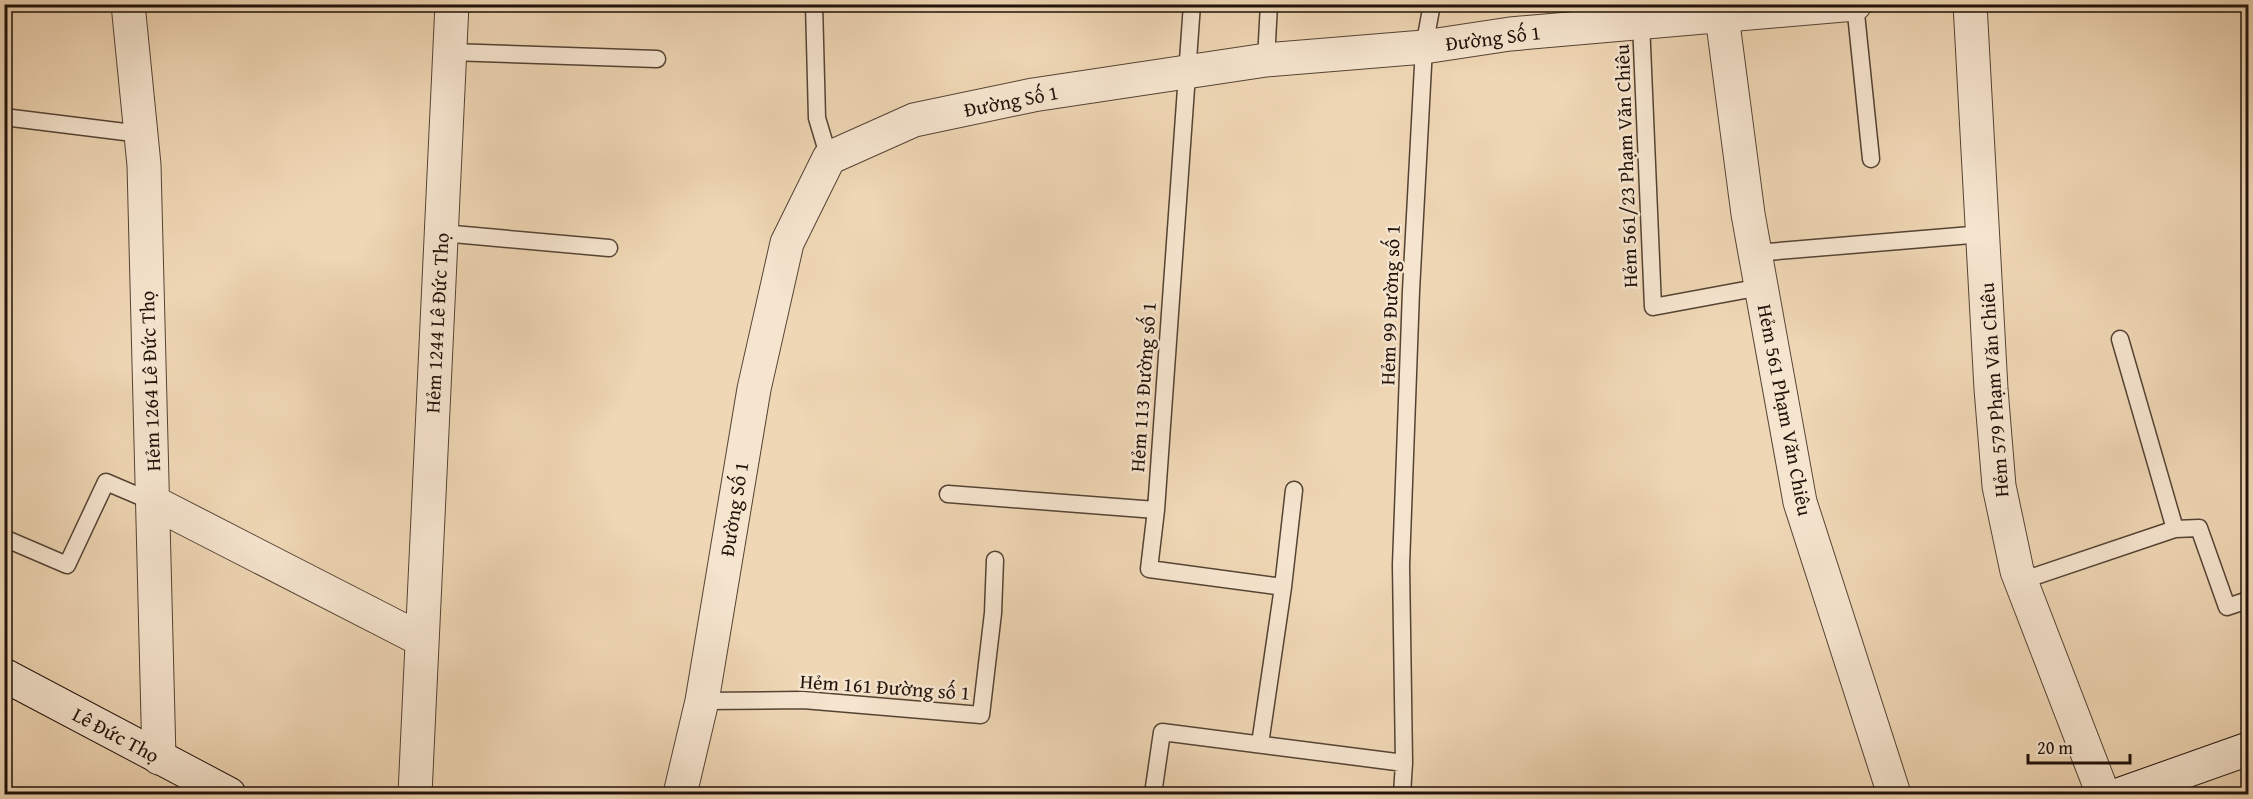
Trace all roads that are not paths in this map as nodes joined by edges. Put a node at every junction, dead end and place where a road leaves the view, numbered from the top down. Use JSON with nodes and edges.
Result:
{"nodes":[{"id":1,"x":128,"y":4,"type":"edge"},
{"id":2,"x":452,"y":4,"type":"edge"},
{"id":3,"x":814,"y":4,"type":"edge"},
{"id":4,"x":1192,"y":4,"type":"edge"},
{"id":5,"x":1269,"y":4,"type":"edge"},
{"id":6,"x":1432,"y":4,"type":"edge"},
{"id":7,"x":1855,"y":4,"type":"edge"},
{"id":8,"x":1970,"y":4,"type":"edge"},
{"id":9,"x":1721,"y":10,"type":"edge"},
{"id":10,"x":1641,"y":22,"type":"junction"},
{"id":11,"x":1424,"y":47,"type":"junction"},
{"id":12,"x":450,"y":52,"type":"junction"},
{"id":13,"x":657,"y":59,"type":"dead end"},
{"id":14,"x":1266,"y":60,"type":"junction"},
{"id":15,"x":1186,"y":72,"type":"junction"},
{"id":16,"x":4,"y":117,"type":"edge"},
{"id":17,"x":141,"y":134,"type":"junction"},
{"id":18,"x":830,"y":159,"type":"junction"},
{"id":19,"x":1871,"y":159,"type":"dead end"},
{"id":20,"x":442,"y":233,"type":"junction"},
{"id":21,"x":1983,"y":234,"type":"junction"},
{"id":22,"x":609,"y":248,"type":"dead end"},
{"id":23,"x":1755,"y":253,"type":"junction"},
{"id":24,"x":1761,"y":287,"type":"junction"},
{"id":25,"x":2120,"y":339,"type":"dead end"},
{"id":26,"x":1294,"y":490,"type":"dead end"},
{"id":27,"x":948,"y":494,"type":"dead end"},
{"id":28,"x":153,"y":502,"type":"junction"},
{"id":29,"x":1156,"y":510,"type":"junction"},
{"id":30,"x":2175,"y":529,"type":"junction"},
{"id":31,"x":4,"y":538,"type":"edge"},
{"id":32,"x":995,"y":560,"type":"dead end"},
{"id":33,"x":2021,"y":581,"type":"junction"},
{"id":34,"x":1283,"y":587,"type":"junction"},
{"id":35,"x":2248,"y":600,"type":"edge"},
{"id":36,"x":422,"y":640,"type":"junction"},
{"id":37,"x":4,"y":675,"type":"edge"},
{"id":38,"x":702,"y":701,"type":"junction"},
{"id":39,"x":1260,"y":744,"type":"junction"},
{"id":40,"x":2248,"y":750,"type":"edge"},
{"id":41,"x":159,"y":758,"type":"junction"},
{"id":42,"x":1404,"y":763,"type":"junction"},
{"id":43,"x":229,"y":795,"type":"edge"},
{"id":44,"x":415,"y":795,"type":"edge"},
{"id":45,"x":680,"y":795,"type":"edge"},
{"id":46,"x":1153,"y":795,"type":"edge"},
{"id":47,"x":1402,"y":795,"type":"edge"},
{"id":48,"x":1894,"y":795,"type":"edge"},
{"id":49,"x":2103,"y":795,"type":"edge"},
{"id":50,"x":2121,"y":795,"type":"edge"}],
"edges":[{"from":1,"to":17,"type":"street","name":"Hẻm 1264 Lê Đức Thọ"},
{"from":2,"to":12,"type":"street","name":"Hẻm 1244 Lê Đức Thọ"},
{"from":3,"to":18,"type":"lane"},
{"from":4,"to":15,"type":"lane","name":"Hẻm 113 Đường số 1"},
{"from":5,"to":14,"type":"lane"},
{"from":6,"to":11,"type":"lane","name":"Hẻm 99 Đường số 1"},
{"from":7,"to":9,"type":"street","name":"Đường Số 1"},
{"from":7,"to":19,"type":"lane"},
{"from":8,"to":21,"type":"street","name":"Hẻm 579 Phạm Văn Chiêu"},
{"from":9,"to":10,"type":"street","name":"Đường Số 1"},
{"from":9,"to":23,"type":"street","name":"Hẻm 561 Phạm Văn Chiêu"},
{"from":10,"to":11,"type":"street","name":"Đường Số 1"},
{"from":10,"to":24,"type":"lane","name":"Hẻm 561/23 Phạm Văn Chiêu"},
{"from":11,"to":14,"type":"street","name":"Đường Số 1"},
{"from":11,"to":42,"type":"lane","name":"Hẻm 99 Đường số 1"},
{"from":12,"to":13,"type":"lane"},
{"from":12,"to":20,"type":"street","name":"Hẻm 1244 Lê Đức Thọ"},
{"from":14,"to":15,"type":"street","name":"Đường Số 1"},
{"from":15,"to":18,"type":"street","name":"Đường Số 1"},
{"from":15,"to":29,"type":"lane","name":"Hẻm 113 Đường số 1"},
{"from":16,"to":17,"type":"lane"},
{"from":17,"to":28,"type":"street","name":"Hẻm 1264 Lê Đức Thọ"},
{"from":18,"to":38,"type":"street","name":"Đường Số 1"},
{"from":20,"to":22,"type":"lane"},
{"from":20,"to":36,"type":"street","name":"Hẻm 1244 Lê Đức Thọ"},
{"from":21,"to":23,"type":"lane"},
{"from":21,"to":33,"type":"street","name":"Hẻm 579 Phạm Văn Chiêu"},
{"from":23,"to":24,"type":"street","name":"Hẻm 561 Phạm Văn Chiêu"},
{"from":24,"to":48,"type":"street","name":"Hẻm 561 Phạm Văn Chiêu"},
{"from":25,"to":30,"type":"lane"},
{"from":26,"to":34,"type":"lane"},
{"from":27,"to":29,"type":"lane"},
{"from":28,"to":31,"type":"lane"},
{"from":28,"to":36,"type":"street"},
{"from":28,"to":41,"type":"street","name":"Hẻm 1264 Lê Đức Thọ"},
{"from":29,"to":34,"type":"lane","name":"Hẻm 113 Đường số 1"},
{"from":30,"to":33,"type":"lane"},
{"from":30,"to":35,"type":"lane"},
{"from":32,"to":38,"type":"lane","name":"Hẻm 161 Đường số 1"},
{"from":33,"to":49,"type":"street","name":"Hẻm 579 Phạm Văn Chiêu"},
{"from":34,"to":39,"type":"lane"},
{"from":36,"to":44,"type":"street","name":"Hẻm 1244 Lê Đức Thọ"},
{"from":37,"to":41,"type":"street","name":"Lê Đức Thọ"},
{"from":38,"to":45,"type":"street","name":"Đường Số 1"},
{"from":39,"to":42,"type":"lane"},
{"from":39,"to":46,"type":"lane"},
{"from":40,"to":50,"type":"street"},
{"from":41,"to":43,"type":"street","name":"Lê Đức Thọ"},
{"from":42,"to":47,"type":"lane","name":"Hẻm 99 Đường số 1"}]}
